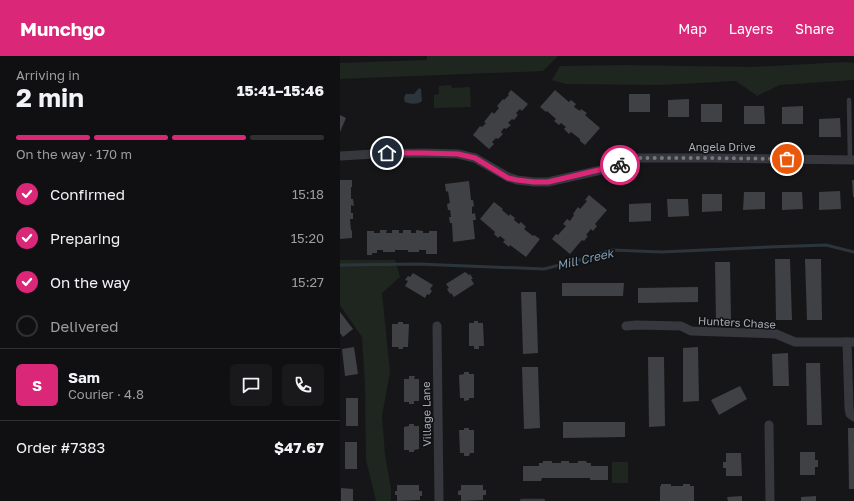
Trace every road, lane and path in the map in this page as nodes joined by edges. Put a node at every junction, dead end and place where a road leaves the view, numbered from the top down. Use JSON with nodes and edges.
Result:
{"nodes":[{"id":1,"x":849,"y":100,"type":"dead end"},
{"id":2,"x":340,"y":156,"type":"edge"},
{"id":3,"x":852,"y":160,"type":"edge"},
{"id":4,"x":437,"y":326,"type":"dead end"},
{"id":5,"x":626,"y":326,"type":"dead end"},
{"id":6,"x":850,"y":342,"type":"edge"},
{"id":7,"x":854,"y":417,"type":"edge"},
{"id":8,"x":769,"y":425,"type":"dead end"},
{"id":9,"x":438,"y":501,"type":"edge"},
{"id":10,"x":522,"y":501,"type":"edge"},
{"id":11,"x":543,"y":501,"type":"edge"},
{"id":12,"x":770,"y":501,"type":"edge"}],
"edges":[{"from":1,"to":3,"type":"lane"},
{"from":2,"to":3,"type":"street","name":"Angela Drive"},
{"from":4,"to":9,"type":"street","name":"Village Lane"},
{"from":5,"to":6,"type":"street","name":"Hunters Chase"},
{"from":6,"to":7,"type":"street","name":"Hunters Chase"},
{"from":8,"to":12,"type":"street"},
{"from":10,"to":11,"type":"lane"}]}
